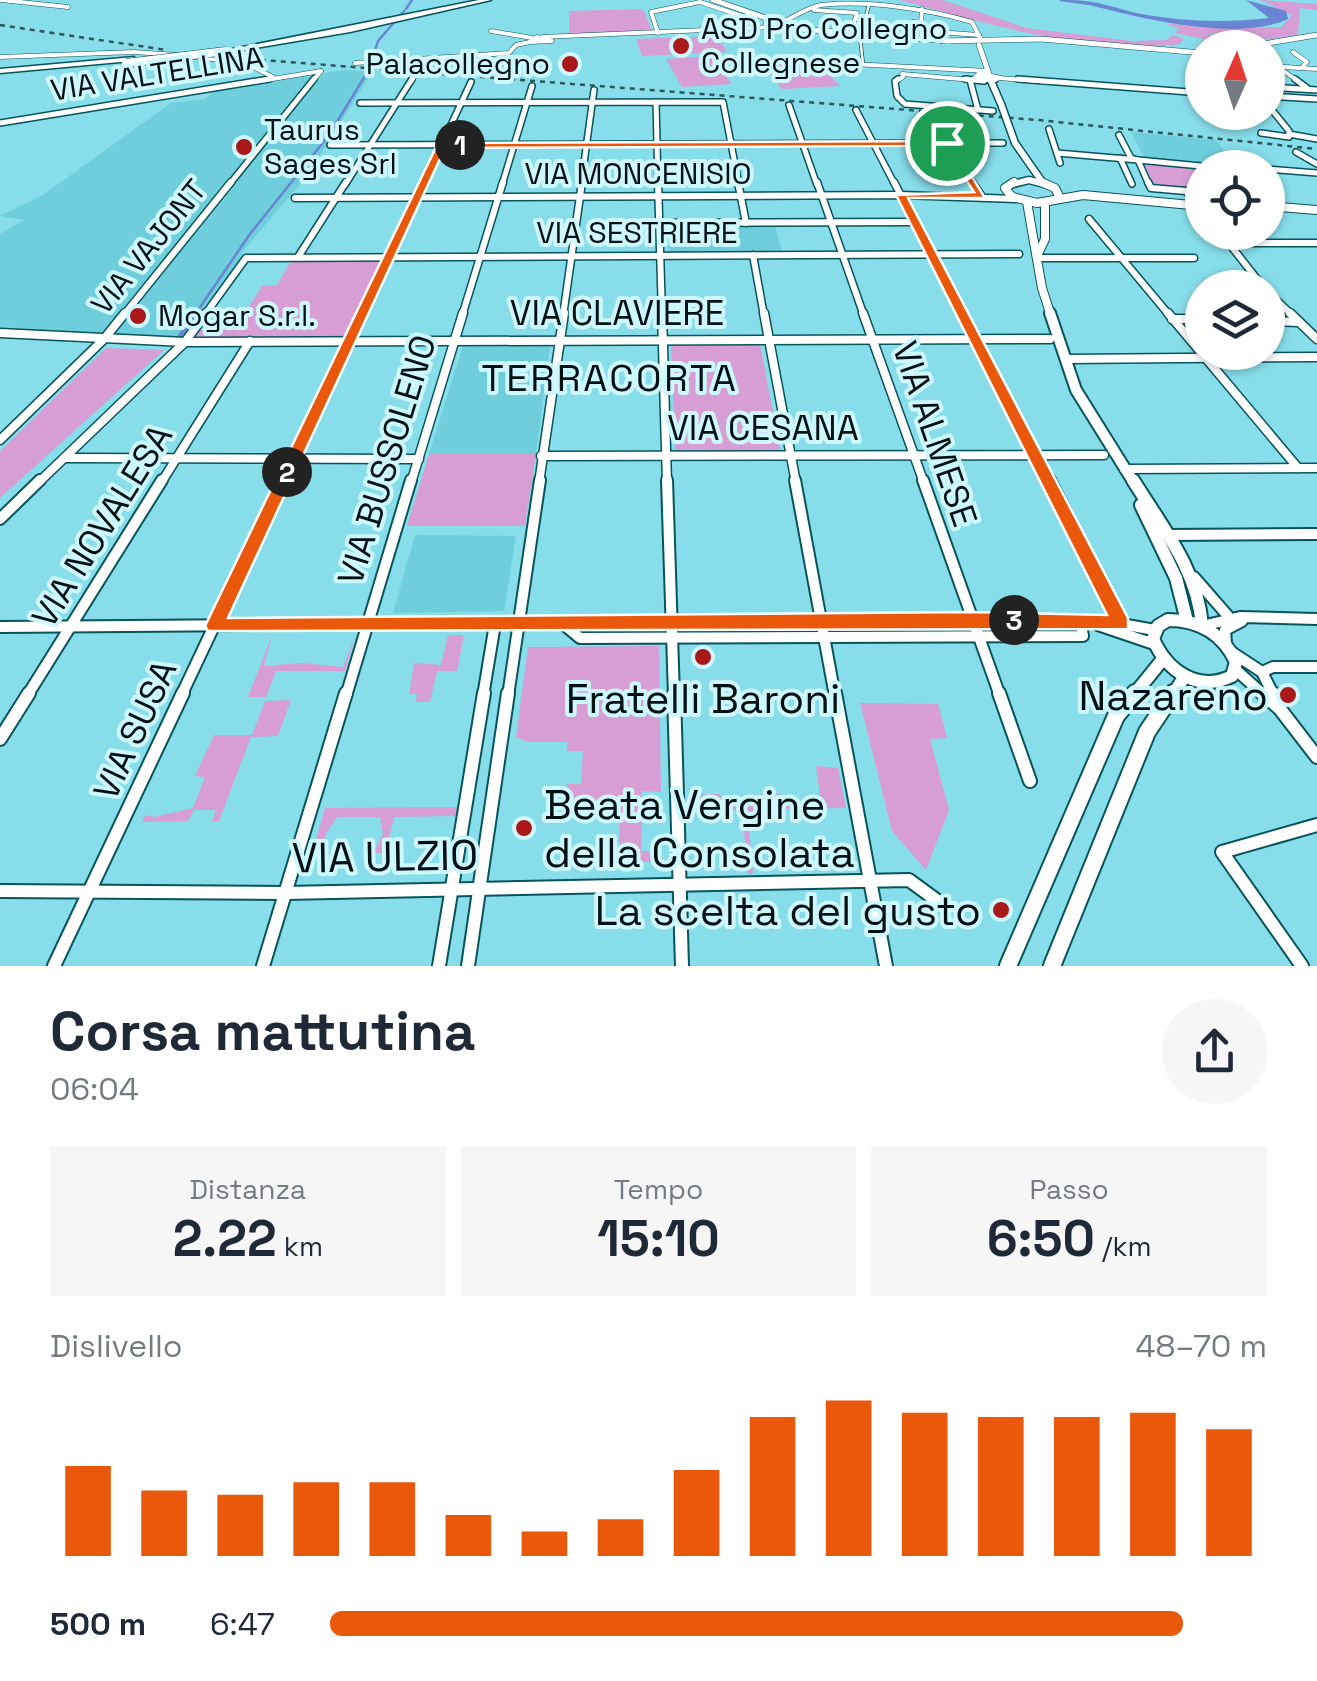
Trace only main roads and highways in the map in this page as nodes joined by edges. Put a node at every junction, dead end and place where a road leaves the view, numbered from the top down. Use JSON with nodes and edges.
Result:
{"nodes":[{"id":1,"x":473,"y":0,"type":"edge"},
{"id":2,"x":488,"y":0,"type":"edge"},
{"id":3,"x":228,"y":48,"type":"junction"},
{"id":4,"x":128,"y":61,"type":"junction"},
{"id":5,"x":0,"y":72,"type":"edge"}],
"edges":[{"from":1,"to":3,"type":"highway"},
{"from":2,"to":3,"type":"highway"},
{"from":3,"to":4,"type":"highway","bridge":true},
{"from":4,"to":5,"type":"highway"},
{"from":4,"to":5,"type":"highway"}]}
